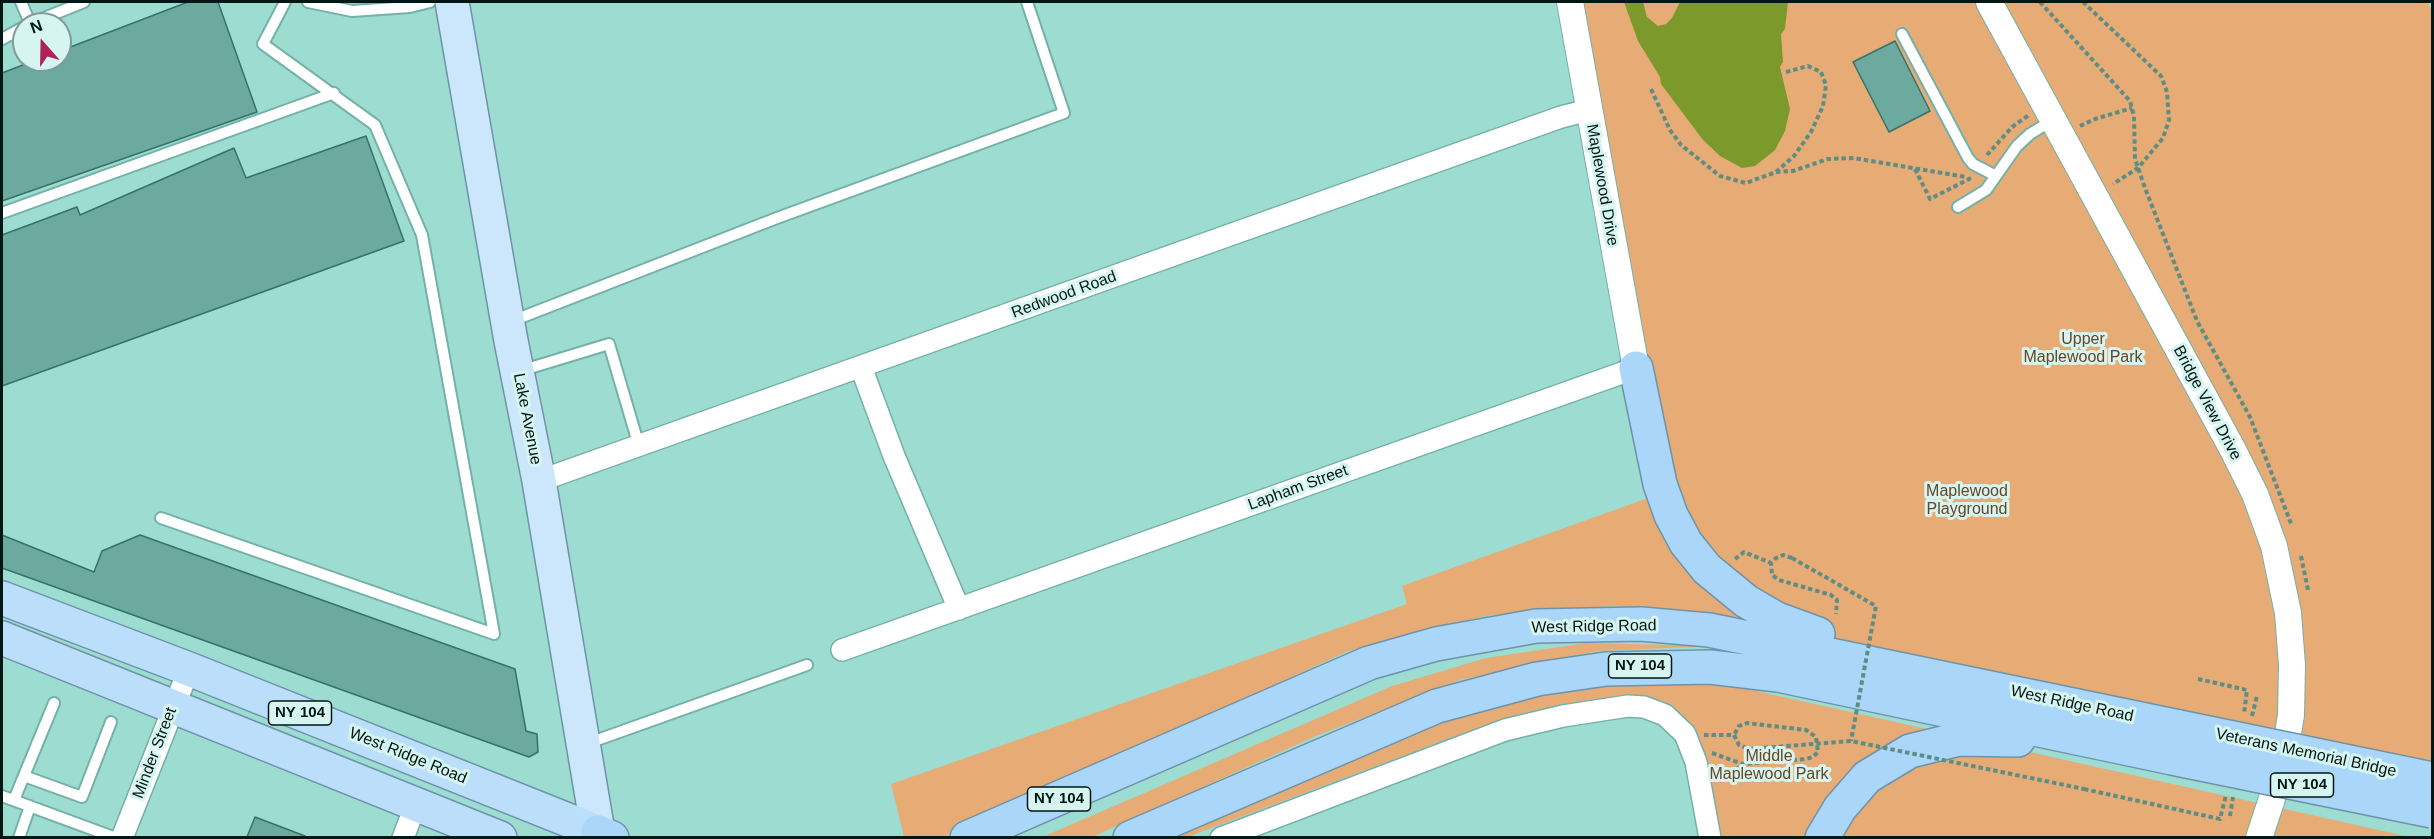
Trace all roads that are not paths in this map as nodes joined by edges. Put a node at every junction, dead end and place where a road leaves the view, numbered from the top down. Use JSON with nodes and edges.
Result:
{"nodes":[{"id":1,"x":84,"y":2,"type":"edge"},
{"id":2,"x":285,"y":2,"type":"edge"},
{"id":3,"x":308,"y":2,"type":"edge"},
{"id":4,"x":430,"y":2,"type":"edge"},
{"id":5,"x":452,"y":2,"type":"edge"},
{"id":6,"x":1027,"y":2,"type":"edge"},
{"id":7,"x":1570,"y":2,"type":"edge"},
{"id":8,"x":1989,"y":2,"type":"edge"},
{"id":9,"x":60,"y":12,"type":"edge"},
{"id":10,"x":1902,"y":34,"type":"dead end"},
{"id":11,"x":334,"y":93,"type":"junction"},
{"id":12,"x":1589,"y":110,"type":"junction"},
{"id":13,"x":2053,"y":119,"type":"junction"},
{"id":14,"x":1996,"y":176,"type":"junction"},
{"id":15,"x":1958,"y":207,"type":"dead end"},
{"id":16,"x":2,"y":213,"type":"edge"},
{"id":17,"x":508,"y":322,"type":"junction"},
{"id":18,"x":861,"y":367,"type":"junction"},
{"id":19,"x":1636,"y":368,"type":"junction"},
{"id":20,"x":517,"y":372,"type":"junction"},
{"id":21,"x":639,"y":446,"type":"junction"},
{"id":22,"x":539,"y":481,"type":"junction"},
{"id":23,"x":161,"y":518,"type":"dead end"},
{"id":24,"x":2,"y":598,"type":"edge"},
{"id":25,"x":959,"y":609,"type":"junction"},
{"id":26,"x":2,"y":638,"type":"edge"},
{"id":27,"x":843,"y":650,"type":"dead end"},
{"id":28,"x":807,"y":665,"type":"dead end"},
{"id":29,"x":189,"y":669,"type":"junction"},
{"id":30,"x":2015,"y":692,"type":"junction"},
{"id":31,"x":54,"y":703,"type":"dead end"},
{"id":32,"x":173,"y":706,"type":"junction"},
{"id":33,"x":111,"y":722,"type":"dead end"},
{"id":34,"x":2176,"y":742,"type":"junction"},
{"id":35,"x":583,"y":745,"type":"junction"},
{"id":36,"x":1150,"y":759,"type":"junction"},
{"id":37,"x":24,"y":776,"type":"junction"},
{"id":38,"x":1867,"y":777,"type":"junction"},
{"id":39,"x":2433,"y":779,"type":"edge"},
{"id":40,"x":2,"y":796,"type":"edge"},
{"id":41,"x":14,"y":800,"type":"junction"},
{"id":42,"x":417,"y":804,"type":"junction"},
{"id":43,"x":30,"y":806,"type":"junction"},
{"id":44,"x":2433,"y":811,"type":"edge"},
{"id":45,"x":603,"y":836,"type":"edge"},
{"id":46,"x":19,"y":837,"type":"edge"},
{"id":47,"x":116,"y":837,"type":"edge"},
{"id":48,"x":122,"y":837,"type":"edge"},
{"id":49,"x":404,"y":837,"type":"edge"},
{"id":50,"x":500,"y":837,"type":"edge"},
{"id":51,"x":967,"y":837,"type":"edge"},
{"id":52,"x":1010,"y":837,"type":"edge"},
{"id":53,"x":1130,"y":837,"type":"edge"},
{"id":54,"x":1221,"y":837,"type":"edge"},
{"id":55,"x":1710,"y":837,"type":"edge"},
{"id":56,"x":1798,"y":837,"type":"edge"},
{"id":57,"x":1822,"y":837,"type":"edge"},
{"id":58,"x":2259,"y":837,"type":"edge"}],
"edges":[{"from":1,"to":9,"type":"lane"},
{"from":2,"to":11,"type":"lane"},
{"from":3,"to":4,"type":"lane"},
{"from":5,"to":17,"type":"main road","name":"Lake Avenue"},
{"from":6,"to":17,"type":"lane"},
{"from":7,"to":12,"type":"street","name":"Maplewood Drive"},
{"from":8,"to":13,"type":"street","name":"Bridge View Drive"},
{"from":10,"to":14,"type":"lane"},
{"from":11,"to":16,"type":"lane"},
{"from":11,"to":23,"type":"lane"},
{"from":12,"to":18,"type":"street","name":"Redwood Road"},
{"from":12,"to":19,"type":"street","name":"Maplewood Drive"},
{"from":13,"to":14,"type":"lane"},
{"from":13,"to":58,"type":"street","name":"Bridge View Drive"},
{"from":14,"to":15,"type":"lane"},
{"from":17,"to":20,"type":"main road","name":"Lake Avenue"},
{"from":18,"to":21,"type":"street","name":"Redwood Road"},
{"from":18,"to":25,"type":"street"},
{"from":19,"to":25,"type":"street","name":"Lapham Street"},
{"from":19,"to":30,"type":"highway"},
{"from":20,"to":21,"type":"lane"},
{"from":20,"to":22,"type":"main road","name":"Lake Avenue"},
{"from":21,"to":22,"type":"street","name":"Redwood Road"},
{"from":22,"to":35,"type":"main road","name":"Lake Avenue"},
{"from":24,"to":29,"type":"highway","name":"West Ridge Road","number":"NY 104"},
{"from":25,"to":27,"type":"street","name":"Lapham Street"},
{"from":26,"to":32,"type":"highway","number":"NY 104"},
{"from":28,"to":35,"type":"lane"},
{"from":29,"to":32,"type":"street","name":"Minder Street"},
{"from":29,"to":45,"type":"highway","name":"West Ridge Road","number":"NY 104"},
{"from":30,"to":34,"type":"highway","name":"West Ridge Road","number":"NY 104"},
{"from":30,"to":36,"type":"highway","name":"West Ridge Road","number":"NY 104"},
{"from":31,"to":37,"type":"lane"},
{"from":32,"to":42,"type":"highway","number":"NY 104"},
{"from":32,"to":48,"type":"street","name":"Minder Street"},
{"from":33,"to":37,"type":"lane"},
{"from":34,"to":38,"type":"highway"},
{"from":34,"to":39,"type":"highway","name":"Veterans Memorial Bridge","number":"NY 104","bridge":true},
{"from":34,"to":44,"type":"highway","name":"Veterans Memorial Bridge","number":"NY 104","bridge":true},
{"from":34,"to":53,"type":"highway","name":"West Ridge Road","number":"NY 104"},
{"from":35,"to":45,"type":"main road","name":"Lake Avenue"},
{"from":36,"to":51,"type":"highway","name":"West Ridge Road","number":"NY 104"},
{"from":36,"to":52,"type":"highway"},
{"from":37,"to":41,"type":"lane"},
{"from":38,"to":56,"type":"highway"},
{"from":38,"to":57,"type":"highway"},
{"from":40,"to":41,"type":"lane"},
{"from":41,"to":43,"type":"lane"},
{"from":42,"to":49,"type":"street"},
{"from":42,"to":50,"type":"highway","number":"NY 104"},
{"from":43,"to":46,"type":"lane"},
{"from":43,"to":47,"type":"lane"},
{"from":54,"to":55,"type":"street"}]}
